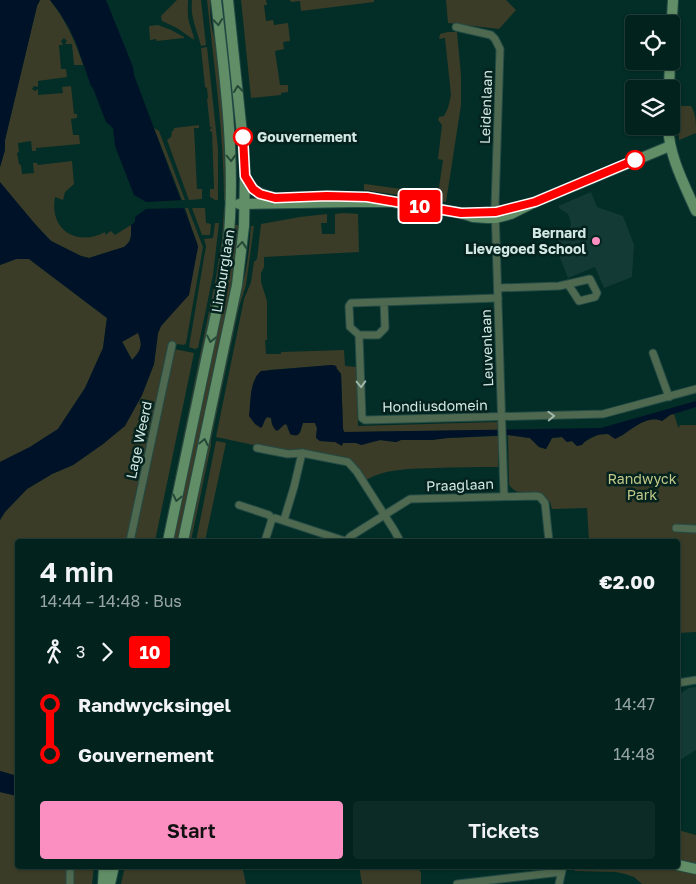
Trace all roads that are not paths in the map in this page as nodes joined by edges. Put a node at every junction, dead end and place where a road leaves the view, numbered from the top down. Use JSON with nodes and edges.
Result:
{"nodes":[{"id":1,"x":216,"y":0,"type":"edge"},
{"id":2,"x":228,"y":0,"type":"edge"},
{"id":3,"x":673,"y":0,"type":"edge"},
{"id":4,"x":672,"y":15,"type":"edge"},
{"id":5,"x":456,"y":26,"type":"dead end"},
{"id":6,"x":669,"y":135,"type":"edge"},
{"id":7,"x":669,"y":143,"type":"junction"},
{"id":8,"x":245,"y":176,"type":"junction"},
{"id":9,"x":275,"y":198,"type":"junction"},
{"id":10,"x":244,"y":202,"type":"junction"},
{"id":11,"x":392,"y":202,"type":"junction"},
{"id":12,"x":231,"y":204,"type":"junction"},
{"id":13,"x":696,"y":211,"type":"edge"},
{"id":14,"x":496,"y":215,"type":"junction"},
{"id":15,"x":568,"y":284,"type":"dead end"},
{"id":16,"x":498,"y":288,"type":"junction"},
{"id":17,"x":498,"y":298,"type":"junction"},
{"id":18,"x":384,"y":302,"type":"junction"},
{"id":19,"x":359,"y":335,"type":"junction"},
{"id":20,"x":172,"y":345,"type":"dead end"},
{"id":21,"x":653,"y":353,"type":"dead end"},
{"id":22,"x":696,"y":389,"type":"edge"},
{"id":23,"x":669,"y":397,"type":"junction"},
{"id":24,"x":502,"y":417,"type":"junction"},
{"id":25,"x":257,"y":448,"type":"dead end"},
{"id":26,"x":302,"y":453,"type":"junction"},
{"id":27,"x":504,"y":496,"type":"junction"},
{"id":28,"x":239,"y":505,"type":"dead end"},
{"id":29,"x":385,"y":515,"type":"junction"},
{"id":30,"x":272,"y":519,"type":"junction"},
{"id":31,"x":284,"y":520,"type":"junction"},
{"id":32,"x":676,"y":528,"type":"dead end"},
{"id":33,"x":696,"y":529,"type":"edge"},
{"id":34,"x":130,"y":539,"type":"edge"},
{"id":35,"x":168,"y":539,"type":"edge"},
{"id":36,"x":183,"y":539,"type":"edge"},
{"id":37,"x":266,"y":539,"type":"edge"},
{"id":38,"x":340,"y":539,"type":"edge"},
{"id":39,"x":348,"y":539,"type":"edge"},
{"id":40,"x":399,"y":539,"type":"edge"},
{"id":41,"x":549,"y":539,"type":"edge"},
{"id":42,"x":696,"y":680,"type":"edge"},
{"id":43,"x":680,"y":683,"type":"edge"},
{"id":44,"x":680,"y":866,"type":"edge"},
{"id":45,"x":70,"y":869,"type":"edge"},
{"id":46,"x":104,"y":869,"type":"edge"},
{"id":47,"x":113,"y":869,"type":"edge"},
{"id":48,"x":562,"y":869,"type":"edge"},
{"id":49,"x":696,"y":870,"type":"edge"},
{"id":50,"x":474,"y":883,"type":"edge"},
{"id":51,"x":70,"y":884,"type":"edge"},
{"id":52,"x":103,"y":884,"type":"edge"},
{"id":53,"x":110,"y":884,"type":"edge"},
{"id":54,"x":457,"y":884,"type":"edge"},
{"id":55,"x":559,"y":884,"type":"edge"}],
"edges":[{"from":1,"to":12,"type":"main road","name":"Limburglaan","one_way":true},
{"from":8,"to":2,"type":"main road","name":"Limburglaan","one_way":true},
{"from":3,"to":4,"type":"main road"},
{"from":5,"to":14,"type":"street","name":"Leidenlaan"},
{"from":6,"to":7,"type":"main road"},
{"from":7,"to":13,"type":"main road"},
{"from":7,"to":14,"type":"main road"},
{"from":8,"to":9,"type":"main road"},
{"from":8,"to":10,"type":"main road","name":"Limburglaan"},
{"from":9,"to":10,"type":"main road"},
{"from":9,"to":11,"type":"main road"},
{"from":10,"to":11,"type":"main road"},
{"from":10,"to":12,"type":"main road"},
{"from":36,"to":10,"type":"main road","name":"Limburglaan","one_way":true},
{"from":11,"to":14,"type":"main road"},
{"from":12,"to":35,"type":"main road","name":"Limburglaan","one_way":true},
{"from":14,"to":16,"type":"street","name":"Leuvenlaan"},
{"from":15,"to":16,"type":"street"},
{"from":16,"to":17,"type":"street","name":"Leuvenlaan"},
{"from":17,"to":18,"type":"street"},
{"from":17,"to":24,"type":"street","name":"Leuvenlaan"},
{"from":18,"to":19,"type":"street"},
{"from":18,"to":19,"type":"street"},
{"from":19,"to":24,"type":"street","name":"Hondiusdomein","one_way":true},
{"from":20,"to":34,"type":"street","name":"Lage Weerd"},
{"from":21,"to":23,"type":"street"},
{"from":22,"to":23,"type":"street"},
{"from":24,"to":23,"type":"street","one_way":true},
{"from":24,"to":27,"type":"street","name":"Leuvenlaan"},
{"from":25,"to":26,"type":"street"},
{"from":26,"to":29,"type":"street"},
{"from":26,"to":31,"type":"street"},
{"from":27,"to":29,"type":"street","name":"Praaglaan"},
{"from":27,"to":41,"type":"street","name":"Praaglaan"},
{"from":28,"to":30,"type":"street"},
{"from":29,"to":39,"type":"street","name":"Praaglaan"},
{"from":29,"to":40,"type":"street"},
{"from":30,"to":31,"type":"street"},
{"from":30,"to":37,"type":"street"},
{"from":31,"to":38,"type":"street"},
{"from":32,"to":33,"type":"street"},
{"from":42,"to":43,"type":"street"},
{"from":44,"to":49,"type":"main road"},
{"from":45,"to":51,"type":"street"},
{"from":46,"to":52,"type":"main road"},
{"from":47,"to":53,"type":"main road"},
{"from":48,"to":50,"type":"street"},
{"from":48,"to":55,"type":"street"},
{"from":50,"to":54,"type":"street"}]}
